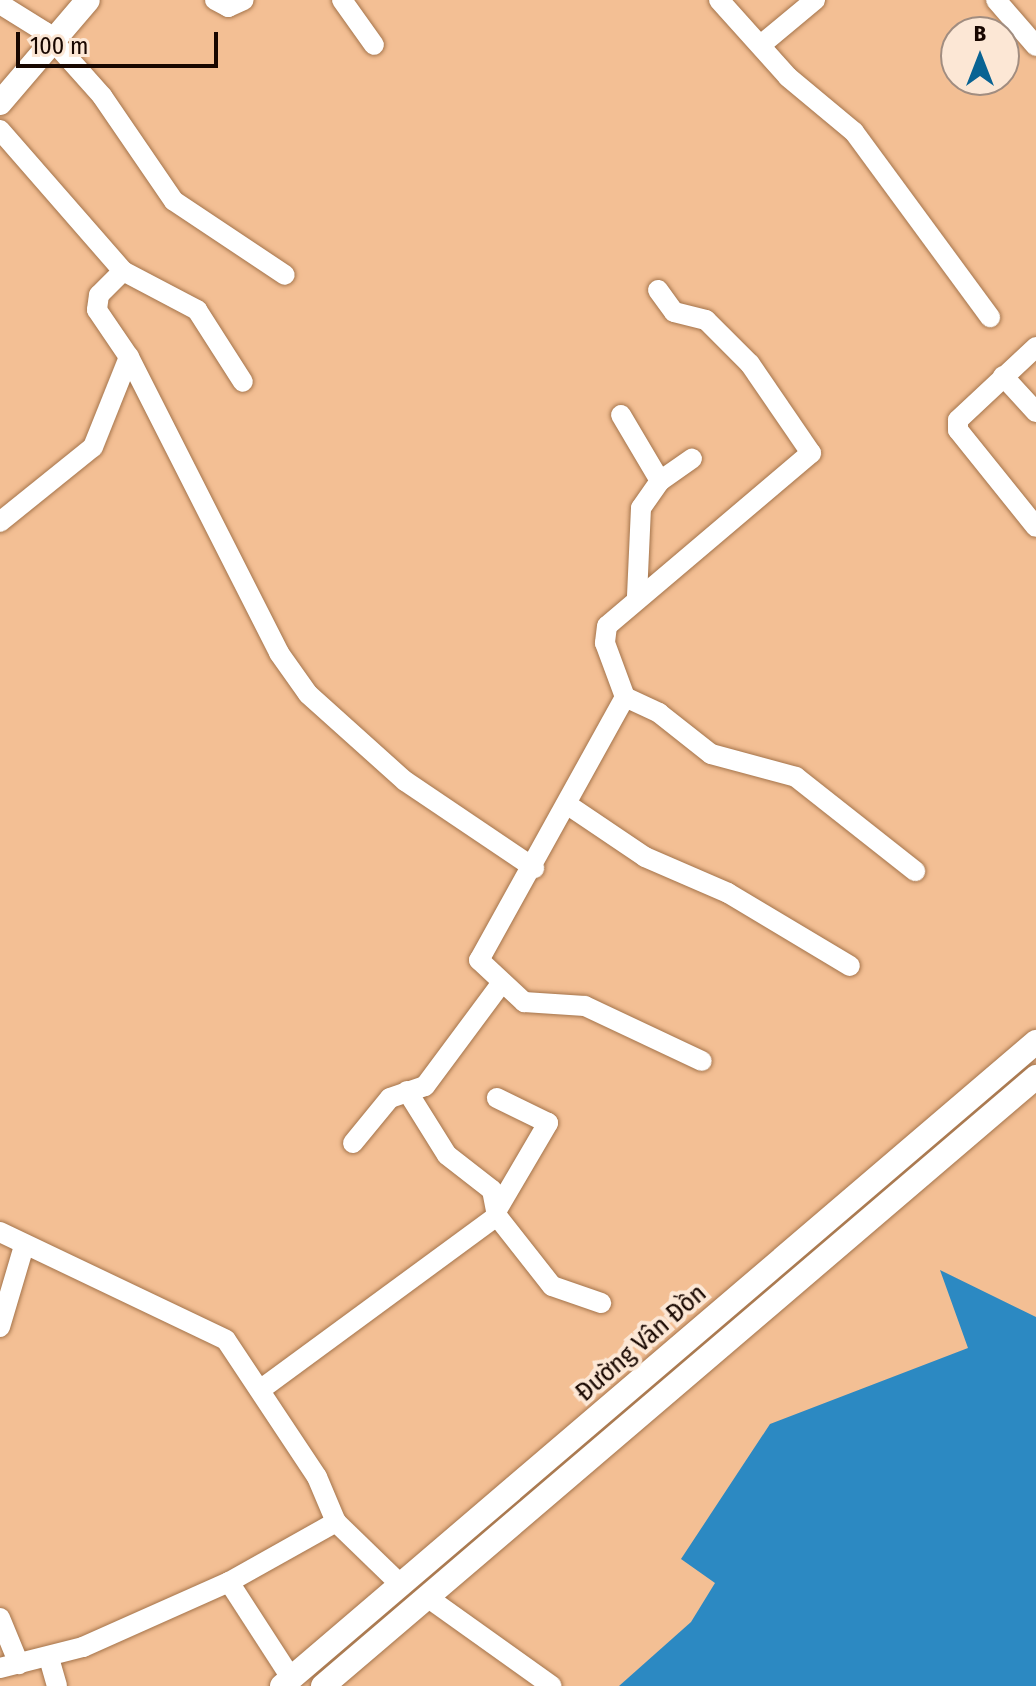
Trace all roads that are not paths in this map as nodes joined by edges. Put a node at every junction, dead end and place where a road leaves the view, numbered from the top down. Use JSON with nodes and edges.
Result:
{"nodes":[{"id":1,"x":88,"y":0,"type":"edge"},
{"id":2,"x":215,"y":0,"type":"edge"},
{"id":3,"x":244,"y":0,"type":"edge"},
{"id":4,"x":342,"y":0,"type":"edge"},
{"id":5,"x":719,"y":0,"type":"edge"},
{"id":6,"x":815,"y":0,"type":"edge"},
{"id":7,"x":996,"y":0,"type":"edge"},
{"id":8,"x":0,"y":4,"type":"edge"},
{"id":9,"x":53,"y":43,"type":"junction"},
{"id":10,"x":762,"y":44,"type":"junction"},
{"id":11,"x":374,"y":45,"type":"dead end"},
{"id":12,"x":1036,"y":46,"type":"edge"},
{"id":13,"x":0,"y":103,"type":"edge"},
{"id":14,"x":0,"y":130,"type":"edge"},
{"id":15,"x":123,"y":271,"type":"junction"},
{"id":16,"x":285,"y":275,"type":"dead end"},
{"id":17,"x":658,"y":290,"type":"dead end"},
{"id":18,"x":990,"y":317,"type":"dead end"},
{"id":19,"x":1036,"y":347,"type":"edge"},
{"id":20,"x":129,"y":357,"type":"junction"},
{"id":21,"x":1003,"y":376,"type":"junction"},
{"id":22,"x":243,"y":382,"type":"dead end"},
{"id":23,"x":1036,"y":412,"type":"edge"},
{"id":24,"x":621,"y":415,"type":"dead end"},
{"id":25,"x":692,"y":459,"type":"dead end"},
{"id":26,"x":660,"y":481,"type":"junction"},
{"id":27,"x":0,"y":522,"type":"edge"},
{"id":28,"x":1036,"y":527,"type":"edge"},
{"id":29,"x":637,"y":596,"type":"junction"},
{"id":30,"x":625,"y":697,"type":"junction"},
{"id":31,"x":568,"y":805,"type":"junction"},
{"id":32,"x":534,"y":868,"type":"junction"},
{"id":33,"x":915,"y":871,"type":"dead end"},
{"id":34,"x":850,"y":966,"type":"dead end"},
{"id":35,"x":500,"y":985,"type":"junction"},
{"id":36,"x":1036,"y":1042,"type":"edge"},
{"id":37,"x":702,"y":1061,"type":"dead end"},
{"id":38,"x":1036,"y":1077,"type":"edge"},
{"id":39,"x":407,"y":1091,"type":"junction"},
{"id":40,"x":497,"y":1098,"type":"dead end"},
{"id":41,"x":353,"y":1143,"type":"dead end"},
{"id":42,"x":497,"y":1213,"type":"junction"},
{"id":43,"x":0,"y":1232,"type":"edge"},
{"id":44,"x":24,"y":1246,"type":"junction"},
{"id":45,"x":601,"y":1303,"type":"dead end"},
{"id":46,"x":0,"y":1327,"type":"edge"},
{"id":47,"x":697,"y":1332,"type":"junction"},
{"id":48,"x":714,"y":1352,"type":"junction"},
{"id":49,"x":260,"y":1390,"type":"junction"},
{"id":50,"x":336,"y":1522,"type":"junction"},
{"id":51,"x":229,"y":1582,"type":"junction"},
{"id":52,"x":401,"y":1585,"type":"junction"},
{"id":53,"x":427,"y":1597,"type":"junction"},
{"id":54,"x":0,"y":1618,"type":"edge"},
{"id":55,"x":49,"y":1658,"type":"junction"},
{"id":56,"x":9,"y":1666,"type":"edge"},
{"id":57,"x":286,"y":1682,"type":"edge"},
{"id":58,"x":57,"y":1686,"type":"edge"},
{"id":59,"x":323,"y":1686,"type":"edge"},
{"id":60,"x":552,"y":1686,"type":"edge"}],
"edges":[{"from":1,"to":9,"type":"main road"},
{"from":2,"to":3,"type":"street"},
{"from":4,"to":11,"type":"street"},
{"from":5,"to":10,"type":"street"},
{"from":6,"to":10,"type":"street"},
{"from":7,"to":12,"type":"street"},
{"from":8,"to":9,"type":"street"},
{"from":9,"to":13,"type":"main road"},
{"from":9,"to":16,"type":"street"},
{"from":10,"to":18,"type":"street"},
{"from":14,"to":15,"type":"street"},
{"from":15,"to":20,"type":"street"},
{"from":15,"to":22,"type":"street"},
{"from":17,"to":29,"type":"street"},
{"from":19,"to":21,"type":"street"},
{"from":20,"to":27,"type":"street"},
{"from":20,"to":32,"type":"street"},
{"from":21,"to":23,"type":"street"},
{"from":21,"to":28,"type":"street"},
{"from":24,"to":26,"type":"street"},
{"from":25,"to":26,"type":"street"},
{"from":26,"to":29,"type":"street"},
{"from":29,"to":30,"type":"street"},
{"from":30,"to":31,"type":"street"},
{"from":30,"to":33,"type":"street"},
{"from":31,"to":32,"type":"street"},
{"from":31,"to":34,"type":"street"},
{"from":32,"to":35,"type":"street"},
{"from":35,"to":37,"type":"street"},
{"from":35,"to":39,"type":"street"},
{"from":36,"to":47,"type":"main road","name":"Đường Vân Đồn"},
{"from":38,"to":48,"type":"main road","name":"Đường Vân Đồn"},
{"from":39,"to":41,"type":"street"},
{"from":39,"to":42,"type":"street"},
{"from":40,"to":42,"type":"street"},
{"from":42,"to":45,"type":"street"},
{"from":42,"to":49,"type":"street"},
{"from":43,"to":44,"type":"street"},
{"from":44,"to":46,"type":"street"},
{"from":44,"to":49,"type":"street"},
{"from":47,"to":48,"type":"main road"},
{"from":47,"to":52,"type":"main road","name":"Đường Vân Đồn"},
{"from":48,"to":53,"type":"main road","name":"Đường Vân Đồn"},
{"from":49,"to":50,"type":"street"},
{"from":50,"to":51,"type":"street"},
{"from":50,"to":52,"type":"street"},
{"from":51,"to":55,"type":"street"},
{"from":51,"to":57,"type":"street"},
{"from":52,"to":57,"type":"main road","name":"Đường Vân Đồn"},
{"from":53,"to":59,"type":"main road","name":"Đường Vân Đồn"},
{"from":53,"to":60,"type":"street"},
{"from":54,"to":56,"type":"street"},
{"from":55,"to":56,"type":"street"},
{"from":55,"to":58,"type":"street"}]}
